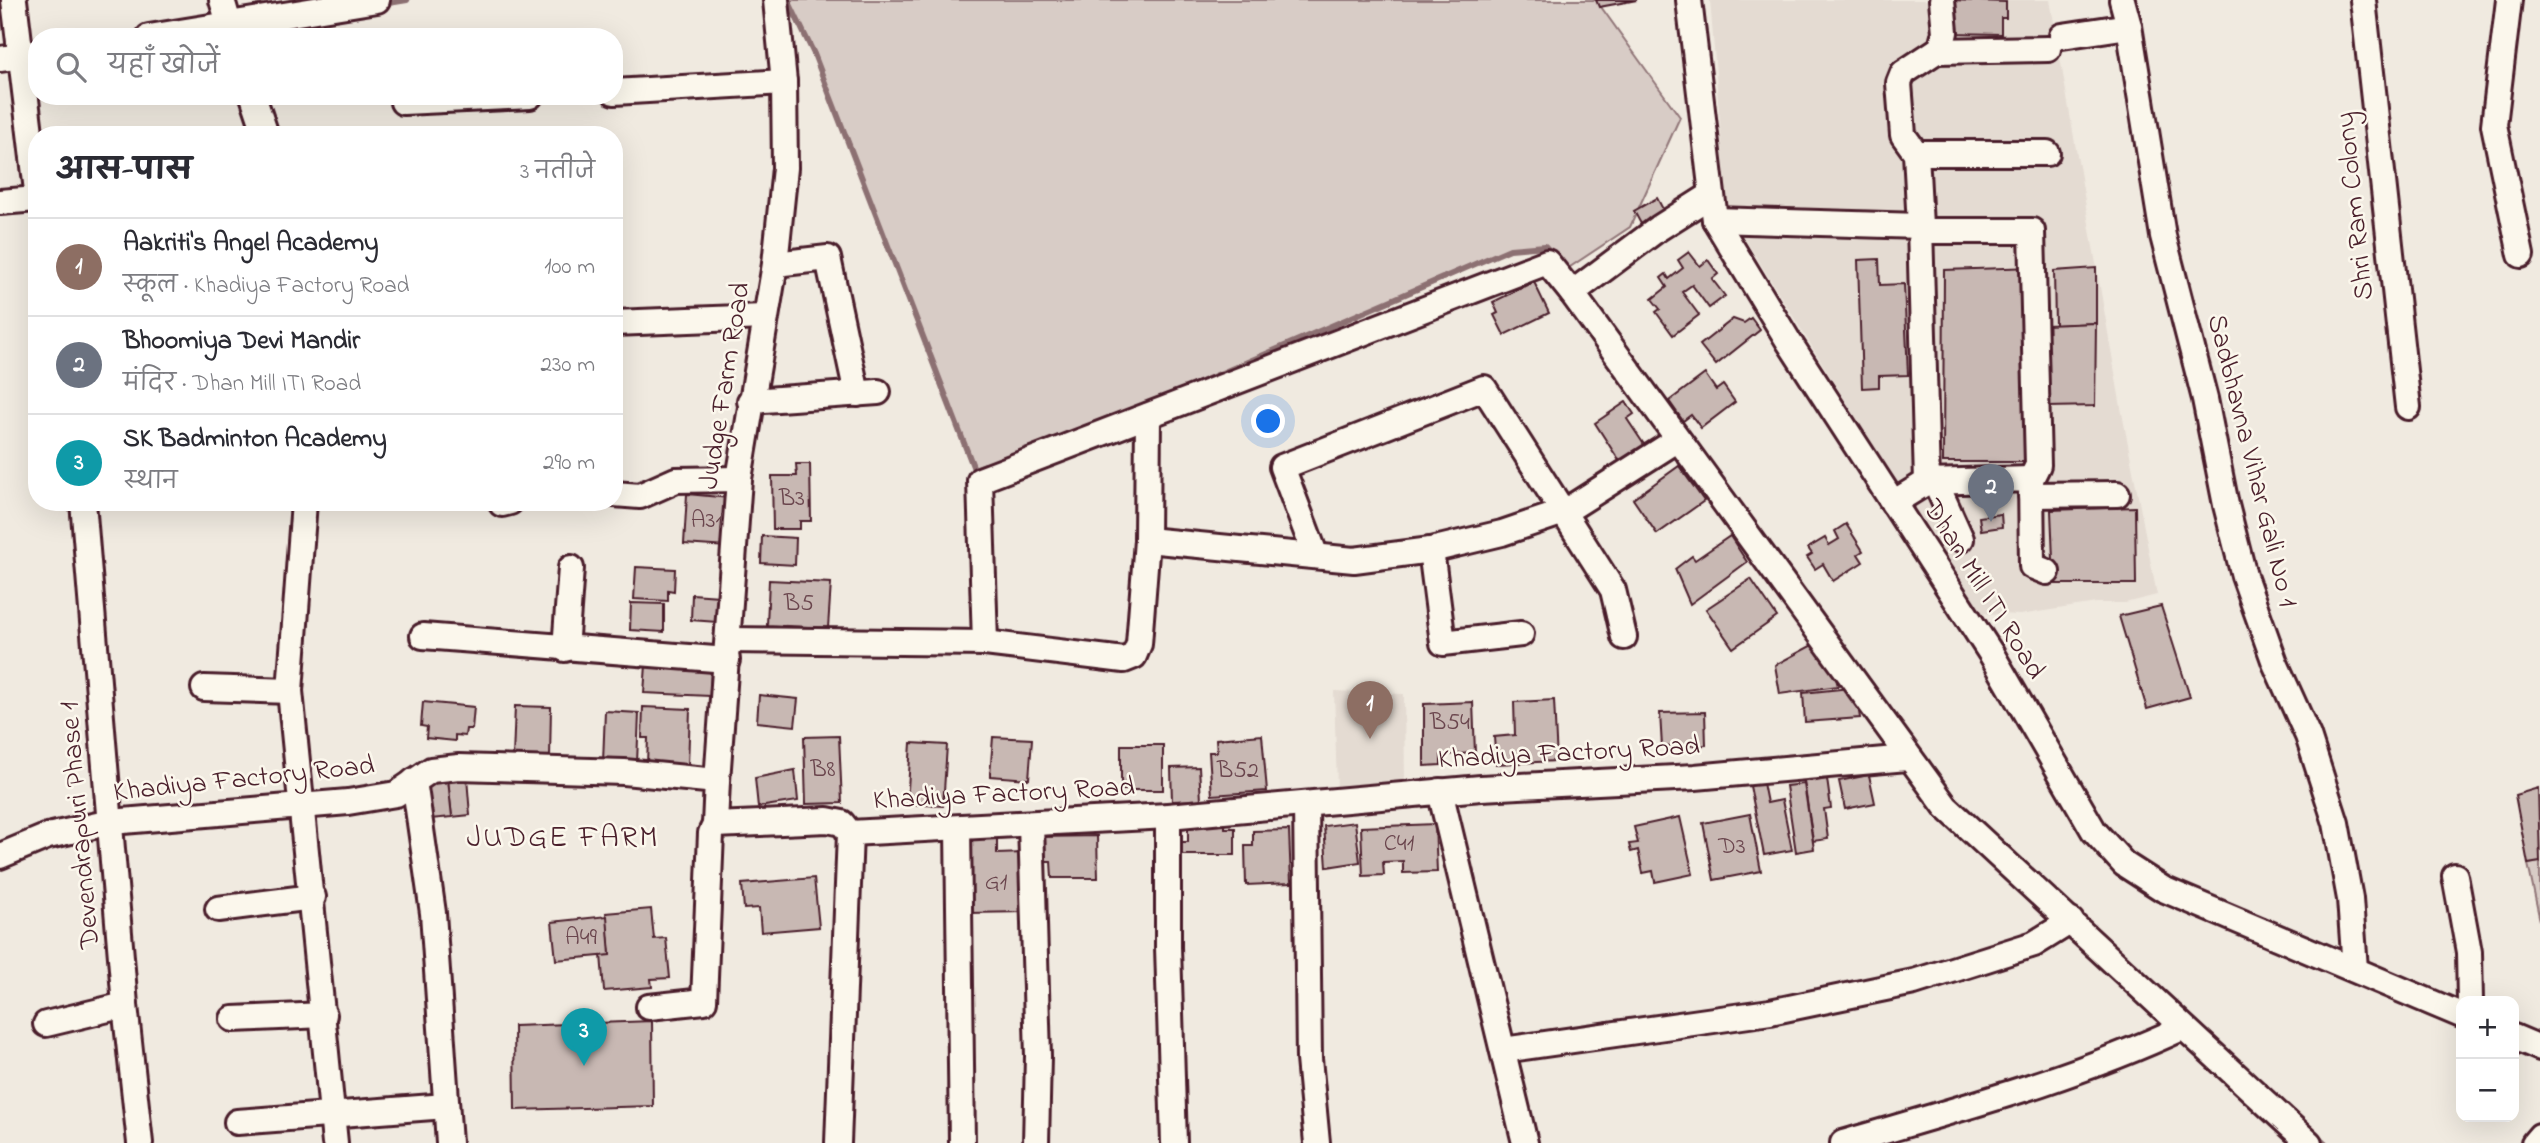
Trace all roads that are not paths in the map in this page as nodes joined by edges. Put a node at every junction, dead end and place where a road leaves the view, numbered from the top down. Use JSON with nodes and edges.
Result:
{"nodes":[{"id":1,"x":14,"y":0,"type":"edge"},
{"id":2,"x":222,"y":0,"type":"edge"},
{"id":3,"x":377,"y":0,"type":"edge"},
{"id":4,"x":776,"y":0,"type":"edge"},
{"id":5,"x":1689,"y":0,"type":"edge"},
{"id":6,"x":1942,"y":0,"type":"edge"},
{"id":7,"x":2122,"y":0,"type":"edge"},
{"id":8,"x":2363,"y":0,"type":"edge"},
{"id":9,"x":2509,"y":0,"type":"edge"},
{"id":10,"x":2129,"y":26,"type":"junction"},
{"id":11,"x":230,"y":28,"type":"edge"},
{"id":12,"x":241,"y":28,"type":"edge"},
{"id":13,"x":1937,"y":51,"type":"junction"},
{"id":14,"x":20,"y":57,"type":"edge"},
{"id":15,"x":784,"y":82,"type":"junction"},
{"id":16,"x":623,"y":91,"type":"edge"},
{"id":17,"x":256,"y":105,"type":"edge"},
{"id":18,"x":29,"y":126,"type":"edge"},
{"id":19,"x":263,"y":126,"type":"edge"},
{"id":20,"x":1916,"y":153,"type":"junction"},
{"id":21,"x":2047,"y":153,"type":"dead end"},
{"id":22,"x":1711,"y":195,"type":"junction"},
{"id":23,"x":28,"y":200,"type":"edge"},
{"id":24,"x":0,"y":202,"type":"edge"},
{"id":25,"x":1715,"y":220,"type":"junction"},
{"id":26,"x":1920,"y":228,"type":"junction"},
{"id":27,"x":2521,"y":255,"type":"dead end"},
{"id":28,"x":775,"y":264,"type":"junction"},
{"id":29,"x":1572,"y":293,"type":"junction"},
{"id":30,"x":764,"y":317,"type":"junction"},
{"id":31,"x":623,"y":323,"type":"edge"},
{"id":32,"x":750,"y":401,"type":"junction"},
{"id":33,"x":2408,"y":407,"type":"dead end"},
{"id":34,"x":1148,"y":416,"type":"junction"},
{"id":35,"x":1677,"y":440,"type":"junction"},
{"id":36,"x":739,"y":480,"type":"junction"},
{"id":37,"x":1931,"y":481,"type":"junction"},
{"id":38,"x":2031,"y":487,"type":"junction"},
{"id":39,"x":2118,"y":494,"type":"dead end"},
{"id":40,"x":623,"y":495,"type":"edge"},
{"id":41,"x":1894,"y":503,"type":"junction"},
{"id":42,"x":84,"y":511,"type":"edge"},
{"id":43,"x":303,"y":511,"type":"edge"},
{"id":44,"x":1564,"y":512,"type":"junction"},
{"id":45,"x":1961,"y":539,"type":"dead end"},
{"id":46,"x":1147,"y":540,"type":"junction"},
{"id":47,"x":1431,"y":550,"type":"junction"},
{"id":48,"x":1315,"y":554,"type":"junction"},
{"id":49,"x":571,"y":568,"type":"dead end"},
{"id":50,"x":2047,"y":572,"type":"dead end"},
{"id":51,"x":1521,"y":634,"type":"dead end"},
{"id":52,"x":423,"y":636,"type":"dead end"},
{"id":53,"x":1624,"y":637,"type":"dead end"},
{"id":54,"x":985,"y":643,"type":"junction"},
{"id":55,"x":565,"y":649,"type":"junction"},
{"id":56,"x":727,"y":650,"type":"junction"},
{"id":57,"x":204,"y":688,"type":"dead end"},
{"id":58,"x":290,"y":691,"type":"junction"},
{"id":59,"x":1907,"y":758,"type":"junction"},
{"id":60,"x":414,"y":781,"type":"junction"},
{"id":61,"x":717,"y":781,"type":"junction"},
{"id":62,"x":1440,"y":791,"type":"junction"},
{"id":63,"x":1306,"y":804,"type":"junction"},
{"id":64,"x":301,"y":805,"type":"junction"},
{"id":65,"x":1168,"y":816,"type":"junction"},
{"id":66,"x":111,"y":822,"type":"junction"},
{"id":67,"x":1031,"y":824,"type":"junction"},
{"id":68,"x":715,"y":825,"type":"junction"},
{"id":69,"x":958,"y":828,"type":"junction"},
{"id":70,"x":850,"y":833,"type":"junction"},
{"id":71,"x":0,"y":856,"type":"edge"},
{"id":72,"x":2455,"y":876,"type":"dead end"},
{"id":73,"x":313,"y":897,"type":"junction"},
{"id":74,"x":218,"y":909,"type":"dead end"},
{"id":75,"x":2071,"y":921,"type":"junction"},
{"id":76,"x":2355,"y":969,"type":"junction"},
{"id":77,"x":2470,"y":996,"type":"edge"},
{"id":78,"x":125,"y":1005,"type":"junction"},
{"id":79,"x":649,"y":1007,"type":"dead end"},
{"id":80,"x":2456,"y":1013,"type":"edge"},
{"id":81,"x":324,"y":1015,"type":"junction"},
{"id":82,"x":233,"y":1019,"type":"dead end"},
{"id":83,"x":46,"y":1024,"type":"dead end"},
{"id":84,"x":2182,"y":1028,"type":"junction"},
{"id":85,"x":2519,"y":1039,"type":"edge"},
{"id":86,"x":2540,"y":1048,"type":"edge"},
{"id":87,"x":1503,"y":1050,"type":"junction"},
{"id":88,"x":446,"y":1106,"type":"junction"},
{"id":89,"x":333,"y":1114,"type":"junction"},
{"id":90,"x":237,"y":1122,"type":"dead end"},
{"id":91,"x":2540,"y":1136,"type":"edge"},
{"id":92,"x":140,"y":1143,"type":"edge"},
{"id":93,"x":335,"y":1143,"type":"edge"},
{"id":94,"x":449,"y":1143,"type":"edge"},
{"id":95,"x":838,"y":1143,"type":"edge"},
{"id":96,"x":962,"y":1143,"type":"edge"},
{"id":97,"x":1037,"y":1143,"type":"edge"},
{"id":98,"x":1174,"y":1143,"type":"edge"},
{"id":99,"x":1317,"y":1143,"type":"edge"},
{"id":100,"x":1525,"y":1143,"type":"edge"},
{"id":101,"x":1843,"y":1143,"type":"edge"},
{"id":102,"x":2309,"y":1143,"type":"edge"},
{"id":103,"x":2534,"y":1143,"type":"edge"}],
"edges":[{"from":1,"to":14,"type":"street"},
{"from":2,"to":11,"type":"street"},
{"from":3,"to":12,"type":"street"},
{"from":4,"to":15,"type":"street","name":"Judge Farm Road"},
{"from":5,"to":22,"type":"street","name":"Dhan Mill ITI Road"},
{"from":6,"to":13,"type":"street"},
{"from":7,"to":10,"type":"street","name":"Sadbhavna Vihar Gali No 1"},
{"from":8,"to":33,"type":"street","name":"Shri Ram Colony"},
{"from":9,"to":27,"type":"street"},
{"from":10,"to":13,"type":"street"},
{"from":10,"to":76,"type":"street","name":"Sadbhavna Vihar Gali No 1"},
{"from":13,"to":20,"type":"street"},
{"from":14,"to":18,"type":"street"},
{"from":15,"to":16,"type":"street"},
{"from":15,"to":28,"type":"street","name":"Judge Farm Road"},
{"from":17,"to":19,"type":"street"},
{"from":20,"to":21,"type":"street"},
{"from":20,"to":26,"type":"street"},
{"from":22,"to":25,"type":"street","name":"Dhan Mill ITI Road"},
{"from":22,"to":29,"type":"street"},
{"from":23,"to":24,"type":"street"},
{"from":25,"to":26,"type":"street"},
{"from":25,"to":41,"type":"street","name":"Dhan Mill ITI Road"},
{"from":26,"to":37,"type":"street"},
{"from":26,"to":38,"type":"street"},
{"from":28,"to":30,"type":"street","name":"Judge Farm Road"},
{"from":28,"to":32,"type":"street"},
{"from":29,"to":34,"type":"street"},
{"from":29,"to":35,"type":"street"},
{"from":30,"to":31,"type":"street"},
{"from":30,"to":32,"type":"street","name":"Judge Farm Road"},
{"from":32,"to":36,"type":"street","name":"Judge Farm Road"},
{"from":34,"to":46,"type":"street"},
{"from":34,"to":54,"type":"street"},
{"from":35,"to":44,"type":"street"},
{"from":35,"to":59,"type":"street"},
{"from":36,"to":40,"type":"street"},
{"from":36,"to":56,"type":"street","name":"Judge Farm Road"},
{"from":37,"to":38,"type":"street"},
{"from":37,"to":41,"type":"street"},
{"from":37,"to":45,"type":"street"},
{"from":38,"to":39,"type":"street"},
{"from":38,"to":50,"type":"street"},
{"from":41,"to":76,"type":"street","name":"Dhan Mill ITI Road"},
{"from":42,"to":66,"type":"street","name":"Devendrapuri Phase 1"},
{"from":43,"to":58,"type":"street"},
{"from":44,"to":47,"type":"street"},
{"from":44,"to":48,"type":"street"},
{"from":44,"to":53,"type":"street"},
{"from":46,"to":48,"type":"street"},
{"from":46,"to":54,"type":"street"},
{"from":47,"to":48,"type":"street"},
{"from":47,"to":51,"type":"street"},
{"from":49,"to":55,"type":"street"},
{"from":52,"to":55,"type":"street"},
{"from":54,"to":56,"type":"street"},
{"from":55,"to":56,"type":"street"},
{"from":56,"to":61,"type":"street","name":"Judge Farm Road"},
{"from":57,"to":58,"type":"street"},
{"from":58,"to":64,"type":"street"},
{"from":59,"to":62,"type":"street","name":"Khadiya Factory Road"},
{"from":59,"to":75,"type":"street"},
{"from":60,"to":61,"type":"street","name":"Khadiya Factory Road"},
{"from":60,"to":64,"type":"street","name":"Khadiya Factory Road"},
{"from":60,"to":88,"type":"street"},
{"from":61,"to":68,"type":"street"},
{"from":62,"to":63,"type":"street","name":"Khadiya Factory Road"},
{"from":62,"to":87,"type":"street"},
{"from":63,"to":65,"type":"street","name":"Khadiya Factory Road"},
{"from":63,"to":99,"type":"street"},
{"from":64,"to":66,"type":"street","name":"Khadiya Factory Road"},
{"from":64,"to":73,"type":"street"},
{"from":65,"to":67,"type":"street","name":"Khadiya Factory Road"},
{"from":65,"to":98,"type":"street"},
{"from":66,"to":71,"type":"street","name":"Khadiya Factory Road"},
{"from":66,"to":78,"type":"street","name":"Devendrapuri Phase 1"},
{"from":67,"to":69,"type":"street","name":"Khadiya Factory Road"},
{"from":67,"to":97,"type":"street"},
{"from":68,"to":70,"type":"street","name":"Khadiya Factory Road"},
{"from":68,"to":79,"type":"street"},
{"from":69,"to":70,"type":"street","name":"Khadiya Factory Road"},
{"from":69,"to":96,"type":"street"},
{"from":70,"to":95,"type":"street"},
{"from":72,"to":77,"type":"street"},
{"from":73,"to":74,"type":"street"},
{"from":73,"to":81,"type":"street"},
{"from":75,"to":84,"type":"street"},
{"from":75,"to":87,"type":"street"},
{"from":76,"to":80,"type":"street","name":"Dhan Mill ITI Road"},
{"from":78,"to":83,"type":"street"},
{"from":78,"to":92,"type":"street","name":"Devendrapuri Phase 1"},
{"from":81,"to":82,"type":"street"},
{"from":81,"to":89,"type":"street"},
{"from":84,"to":101,"type":"street"},
{"from":84,"to":102,"type":"street"},
{"from":85,"to":86,"type":"street"},
{"from":87,"to":100,"type":"street"},
{"from":88,"to":89,"type":"street"},
{"from":88,"to":94,"type":"street"},
{"from":89,"to":90,"type":"street"},
{"from":89,"to":93,"type":"street"},
{"from":91,"to":103,"type":"street"}]}
